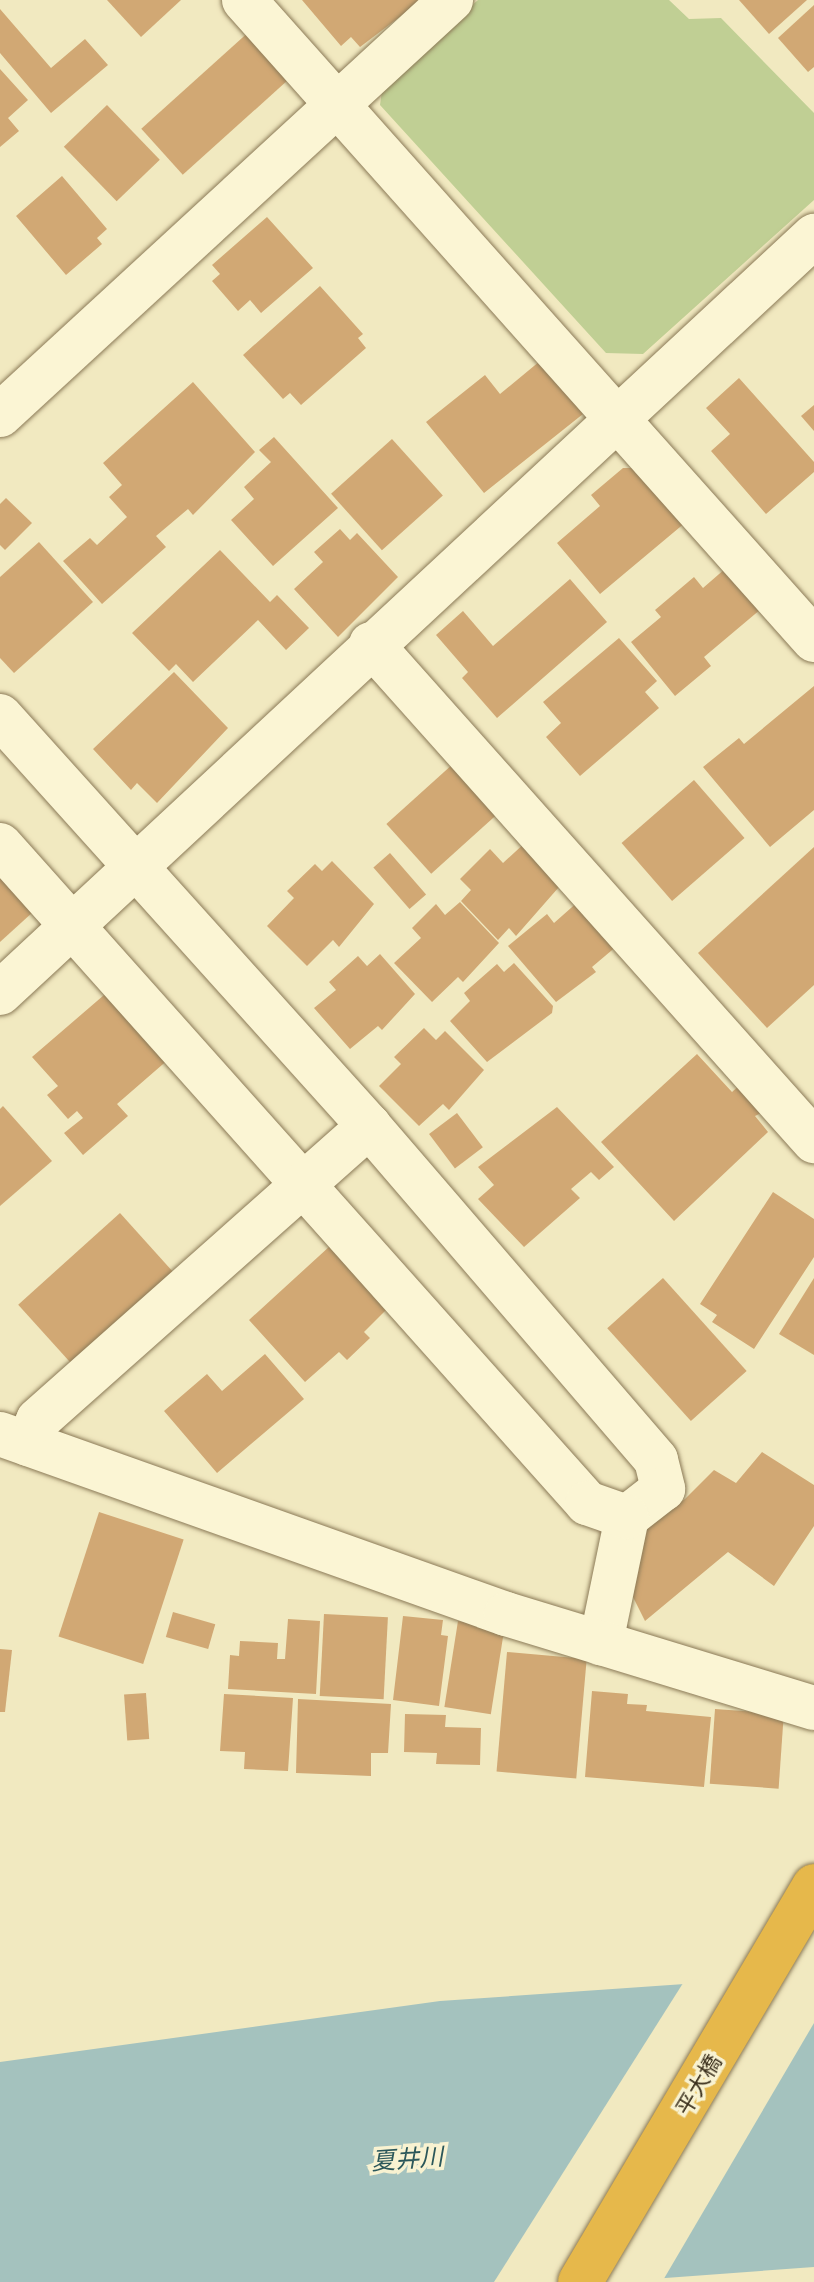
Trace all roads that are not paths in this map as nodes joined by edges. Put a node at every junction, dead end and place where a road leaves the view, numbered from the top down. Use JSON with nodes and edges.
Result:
{"nodes":[{"id":1,"x":244,"y":0,"type":"edge"},
{"id":2,"x":451,"y":0,"type":"edge"},
{"id":3,"x":337,"y":100,"type":"junction"},
{"id":4,"x":814,"y":236,"type":"edge"},
{"id":5,"x":0,"y":415,"type":"edge"},
{"id":6,"x":617,"y":418,"type":"junction"},
{"id":7,"x":814,"y":640,"type":"edge"},
{"id":8,"x":371,"y":644,"type":"junction"},
{"id":9,"x":0,"y":716,"type":"edge"},
{"id":10,"x":0,"y":845,"type":"edge"},
{"id":11,"x":134,"y":869,"type":"junction"},
{"id":12,"x":74,"y":926,"type":"junction"},
{"id":13,"x":0,"y":993,"type":"edge"},
{"id":14,"x":369,"y":1126,"type":"junction"},
{"id":15,"x":814,"y":1141,"type":"edge"},
{"id":16,"x":305,"y":1186,"type":"junction"},
{"id":17,"x":14,"y":1439,"type":"edge"},
{"id":18,"x":627,"y":1517,"type":"junction"},
{"id":19,"x":601,"y":1643,"type":"junction"},
{"id":20,"x":814,"y":1708,"type":"edge"},
{"id":21,"x":814,"y":1886,"type":"edge"},
{"id":22,"x":580,"y":2282,"type":"edge"}],
"edges":[{"from":1,"to":3,"type":"street"},
{"from":2,"to":3,"type":"street"},
{"from":3,"to":5,"type":"street"},
{"from":3,"to":6,"type":"street"},
{"from":4,"to":6,"type":"street"},
{"from":6,"to":7,"type":"street"},
{"from":6,"to":8,"type":"street"},
{"from":8,"to":11,"type":"street"},
{"from":8,"to":15,"type":"street"},
{"from":9,"to":11,"type":"street"},
{"from":10,"to":12,"type":"street"},
{"from":11,"to":12,"type":"street"},
{"from":11,"to":14,"type":"street"},
{"from":12,"to":13,"type":"street"},
{"from":12,"to":16,"type":"street"},
{"from":14,"to":16,"type":"street"},
{"from":14,"to":18,"type":"street"},
{"from":16,"to":17,"type":"street"},
{"from":16,"to":18,"type":"street"},
{"from":17,"to":19,"type":"street"},
{"from":18,"to":19,"type":"street"},
{"from":19,"to":20,"type":"street"},
{"from":21,"to":22,"type":"highway","name":"平大橋"}]}
